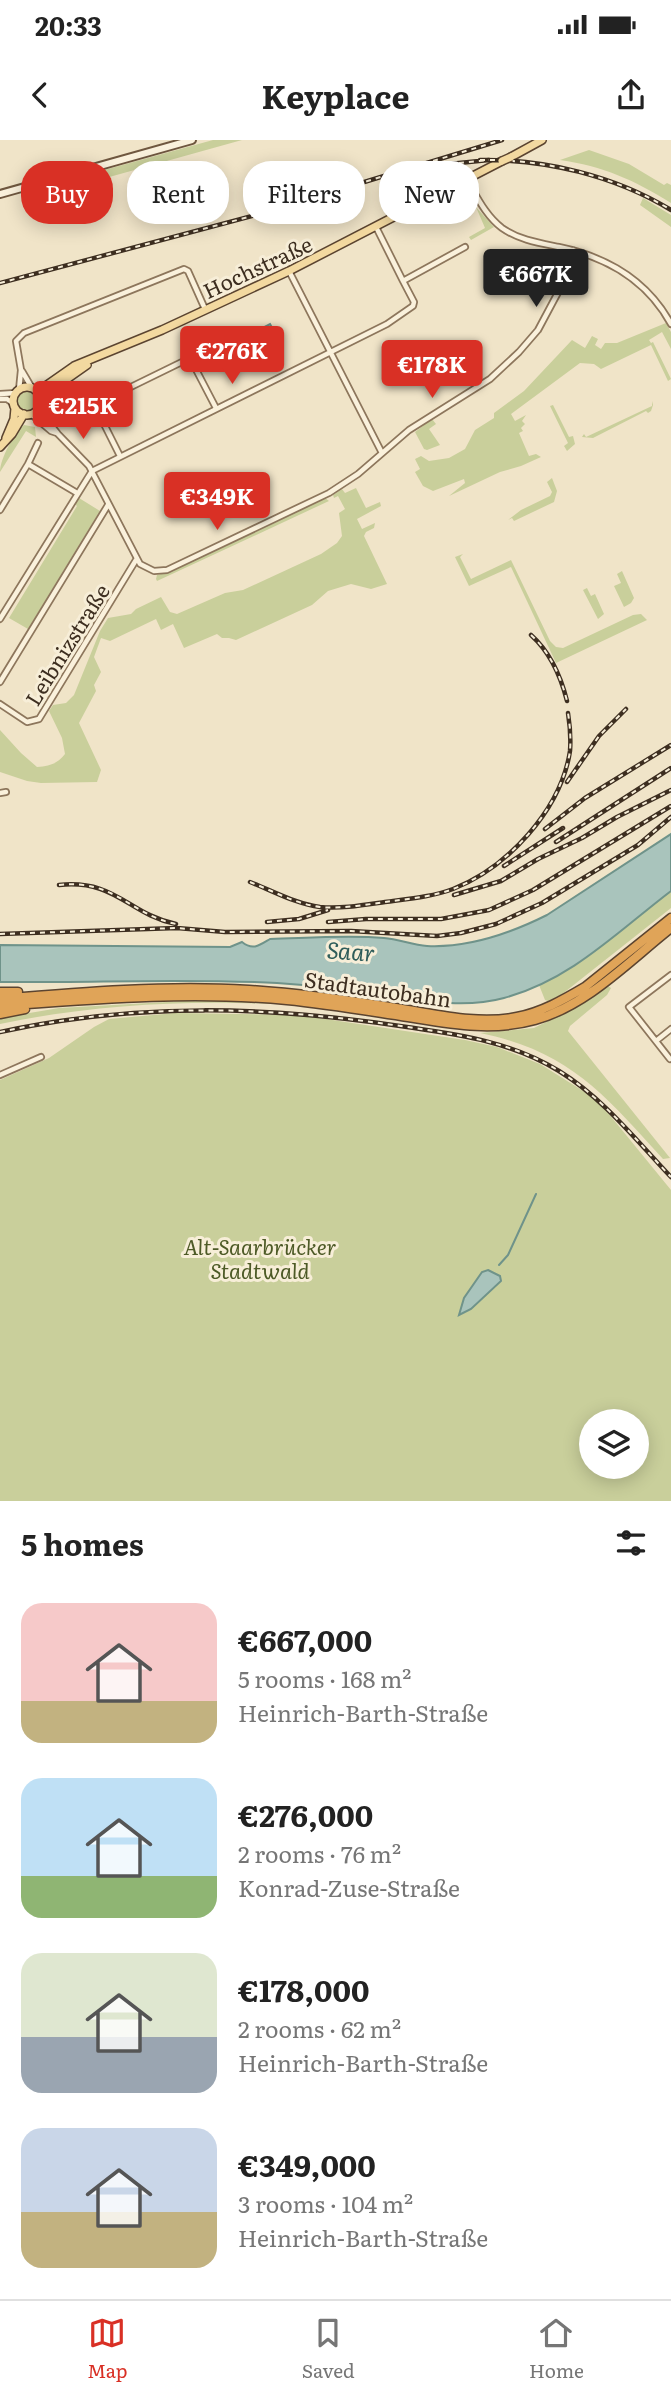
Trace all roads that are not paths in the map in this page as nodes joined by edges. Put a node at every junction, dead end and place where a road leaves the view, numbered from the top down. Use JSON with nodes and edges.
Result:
{"nodes":[{"id":1,"x":192,"y":140,"type":"edge"},
{"id":2,"x":539,"y":141,"type":"edge"},
{"id":3,"x":479,"y":174,"type":"edge"},
{"id":4,"x":0,"y":194,"type":"edge"},
{"id":5,"x":479,"y":199,"type":"edge"},
{"id":6,"x":382,"y":224,"type":"edge"},
{"id":7,"x":376,"y":227,"type":"junction"},
{"id":8,"x":465,"y":247,"type":"dead end"},
{"id":9,"x":573,"y":250,"type":"junction"},
{"id":10,"x":289,"y":271,"type":"junction"},
{"id":11,"x":403,"y":281,"type":"junction"},
{"id":12,"x":205,"y":310,"type":"junction"},
{"id":13,"x":671,"y":324,"type":"edge"},
{"id":14,"x":330,"y":352,"type":"junction"},
{"id":15,"x":95,"y":359,"type":"junction"},
{"id":16,"x":21,"y":370,"type":"junction"},
{"id":17,"x":85,"y":387,"type":"dead end"},
{"id":18,"x":34,"y":389,"type":"junction"},
{"id":19,"x":17,"y":391,"type":"junction"},
{"id":20,"x":0,"y":394,"type":"edge"},
{"id":21,"x":0,"y":400,"type":"edge"},
{"id":22,"x":94,"y":405,"type":"junction"},
{"id":23,"x":14,"y":406,"type":"junction"},
{"id":24,"x":216,"y":408,"type":"junction"},
{"id":25,"x":33,"y":409,"type":"junction"},
{"id":26,"x":6,"y":438,"type":"junction"},
{"id":27,"x":38,"y":443,"type":"dead end"},
{"id":28,"x":0,"y":447,"type":"edge"},
{"id":29,"x":382,"y":453,"type":"junction"},
{"id":30,"x":120,"y":456,"type":"junction"},
{"id":31,"x":28,"y":464,"type":"junction"},
{"id":32,"x":92,"y":471,"type":"junction"},
{"id":33,"x":77,"y":493,"type":"junction"},
{"id":34,"x":108,"y":504,"type":"junction"},
{"id":35,"x":0,"y":510,"type":"edge"},
{"id":36,"x":136,"y":560,"type":"junction"},
{"id":37,"x":0,"y":619,"type":"edge"},
{"id":38,"x":0,"y":682,"type":"edge"},
{"id":39,"x":0,"y":704,"type":"edge"},
{"id":40,"x":671,"y":918,"type":"edge"},
{"id":41,"x":671,"y":928,"type":"edge"},
{"id":42,"x":671,"y":975,"type":"edge"},
{"id":43,"x":0,"y":992,"type":"edge"},
{"id":44,"x":0,"y":999,"type":"edge"},
{"id":45,"x":49,"y":999,"type":"junction"},
{"id":46,"x":0,"y":1006,"type":"edge"},
{"id":47,"x":0,"y":1014,"type":"edge"},
{"id":48,"x":671,"y":1029,"type":"edge"},
{"id":49,"x":656,"y":1041,"type":"junction"},
{"id":50,"x":41,"y":1057,"type":"dead end"},
{"id":51,"x":670,"y":1059,"type":"edge"},
{"id":52,"x":0,"y":1074,"type":"edge"}],
"edges":[{"from":1,"to":4,"type":"main road"},
{"from":2,"to":3,"type":"main road","name":"Hochstraße","bridge":true},
{"from":5,"to":9,"type":"street"},
{"from":6,"to":7,"type":"main road","name":"Hochstraße"},
{"from":7,"to":10,"type":"main road","name":"Hochstraße"},
{"from":7,"to":11,"type":"street"},
{"from":8,"to":11,"type":"street"},
{"from":9,"to":13,"type":"street"},
{"from":9,"to":29,"type":"street"},
{"from":10,"to":12,"type":"main road","name":"Hochstraße"},
{"from":10,"to":14,"type":"street"},
{"from":11,"to":14,"type":"street"},
{"from":12,"to":15,"type":"main road","name":"Hochstraße"},
{"from":12,"to":16,"type":"street"},
{"from":14,"to":24,"type":"street"},
{"from":14,"to":29,"type":"street"},
{"from":15,"to":18,"type":"main road","name":"Hochstraße"},
{"from":15,"to":25,"type":"main road","name":"Hochstraße"},
{"from":16,"to":18,"type":"street"},
{"from":16,"to":19,"type":"street"},
{"from":17,"to":22,"type":"street"},
{"from":18,"to":19,"type":"main road"},
{"from":18,"to":25,"type":"main road"},
{"from":19,"to":20,"type":"street"},
{"from":19,"to":23,"type":"main road"},
{"from":21,"to":23,"type":"street"},
{"from":22,"to":24,"type":"street"},
{"from":22,"to":30,"type":"street"},
{"from":23,"to":25,"type":"main road"},
{"from":23,"to":26,"type":"main road"},
{"from":24,"to":30,"type":"street"},
{"from":25,"to":26,"type":"main road","name":"Hochstraße"},
{"from":25,"to":32,"type":"street"},
{"from":26,"to":28,"type":"main road"},
{"from":27,"to":31,"type":"street"},
{"from":29,"to":36,"type":"street"},
{"from":30,"to":32,"type":"street"},
{"from":31,"to":33,"type":"street"},
{"from":31,"to":35,"type":"street"},
{"from":32,"to":33,"type":"street"},
{"from":32,"to":34,"type":"street"},
{"from":33,"to":37,"type":"street"},
{"from":34,"to":36,"type":"street"},
{"from":34,"to":38,"type":"street"},
{"from":36,"to":39,"type":"street","name":"Leibnizstraße"},
{"from":40,"to":45,"type":"highway","name":"Stadtautobahn"},
{"from":41,"to":45,"type":"highway","name":"Stadtautobahn"},
{"from":42,"to":49,"type":"street"},
{"from":43,"to":45,"type":"highway"},
{"from":44,"to":45,"type":"highway"},
{"from":45,"to":46,"type":"highway"},
{"from":45,"to":47,"type":"highway"},
{"from":48,"to":49,"type":"street"},
{"from":49,"to":51,"type":"street"},
{"from":50,"to":52,"type":"street"}]}
